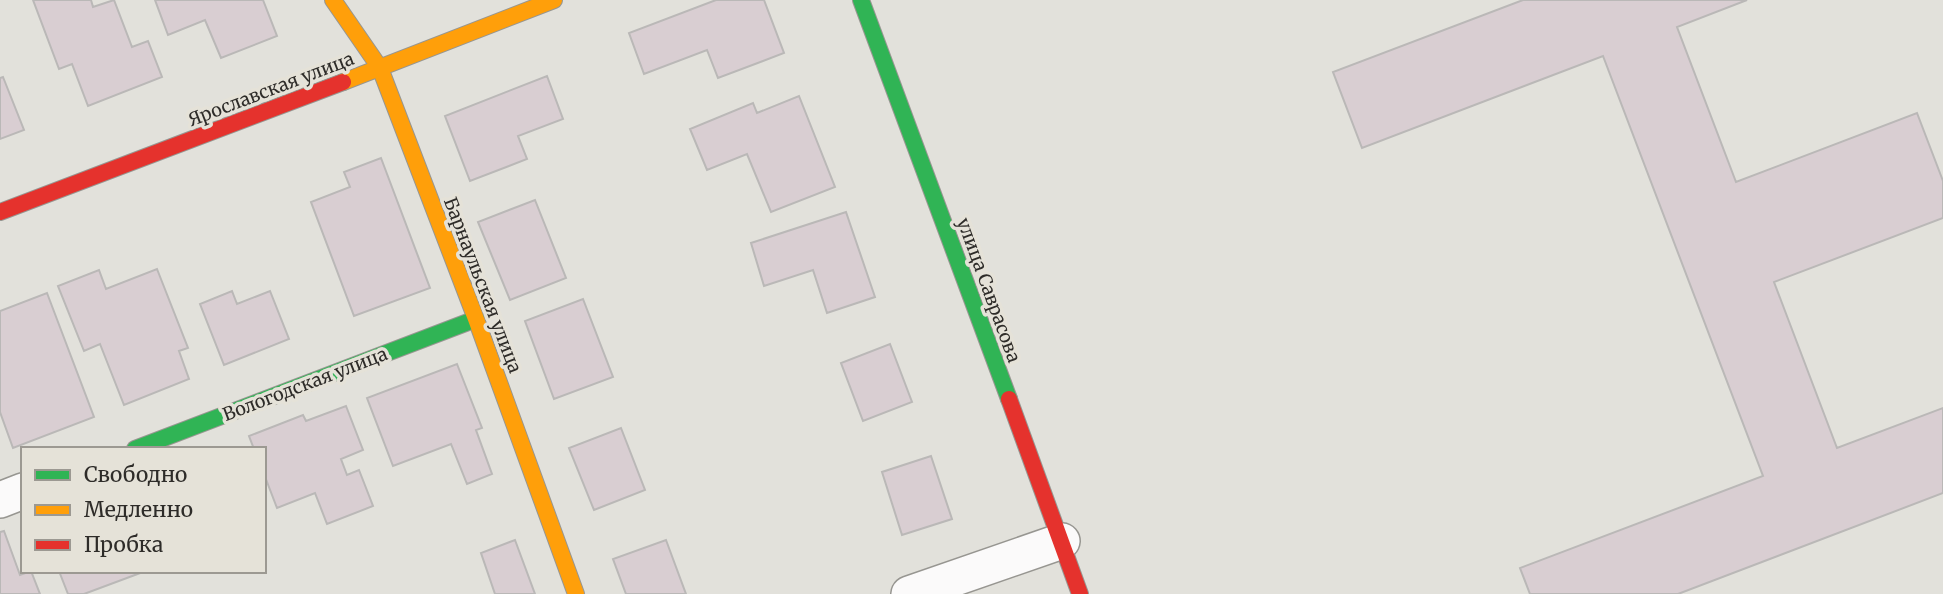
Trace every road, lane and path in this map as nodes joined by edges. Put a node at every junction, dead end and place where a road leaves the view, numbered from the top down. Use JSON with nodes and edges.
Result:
{"nodes":[{"id":1,"x":333,"y":0,"type":"edge"},
{"id":2,"x":554,"y":0,"type":"edge"},
{"id":3,"x":862,"y":0,"type":"edge"},
{"id":4,"x":380,"y":68,"type":"junction"},
{"id":5,"x":0,"y":212,"type":"edge"},
{"id":6,"x":476,"y":319,"type":"junction"},
{"id":7,"x":140,"y":447,"type":"edge"},
{"id":8,"x":21,"y":492,"type":"edge"},
{"id":9,"x":0,"y":500,"type":"edge"},
{"id":10,"x":1062,"y":541,"type":"junction"},
{"id":11,"x":576,"y":594,"type":"edge"},
{"id":12,"x":909,"y":594,"type":"edge"},
{"id":13,"x":1080,"y":594,"type":"edge"}],
"edges":[{"from":1,"to":4,"type":"street","name":"Барнаульская улица"},
{"from":2,"to":4,"type":"street","name":"Ярославская улица"},
{"from":3,"to":10,"type":"street","name":"улица Саврасова"},
{"from":4,"to":5,"type":"street","name":"Ярославская улица"},
{"from":4,"to":6,"type":"street","name":"Барнаульская улица"},
{"from":6,"to":7,"type":"street","name":"Вологодская улица"},
{"from":6,"to":11,"type":"street","name":"Барнаульская улица"},
{"from":8,"to":9,"type":"street"},
{"from":10,"to":12,"type":"street"},
{"from":10,"to":13,"type":"street","name":"улица Саврасова"}]}
